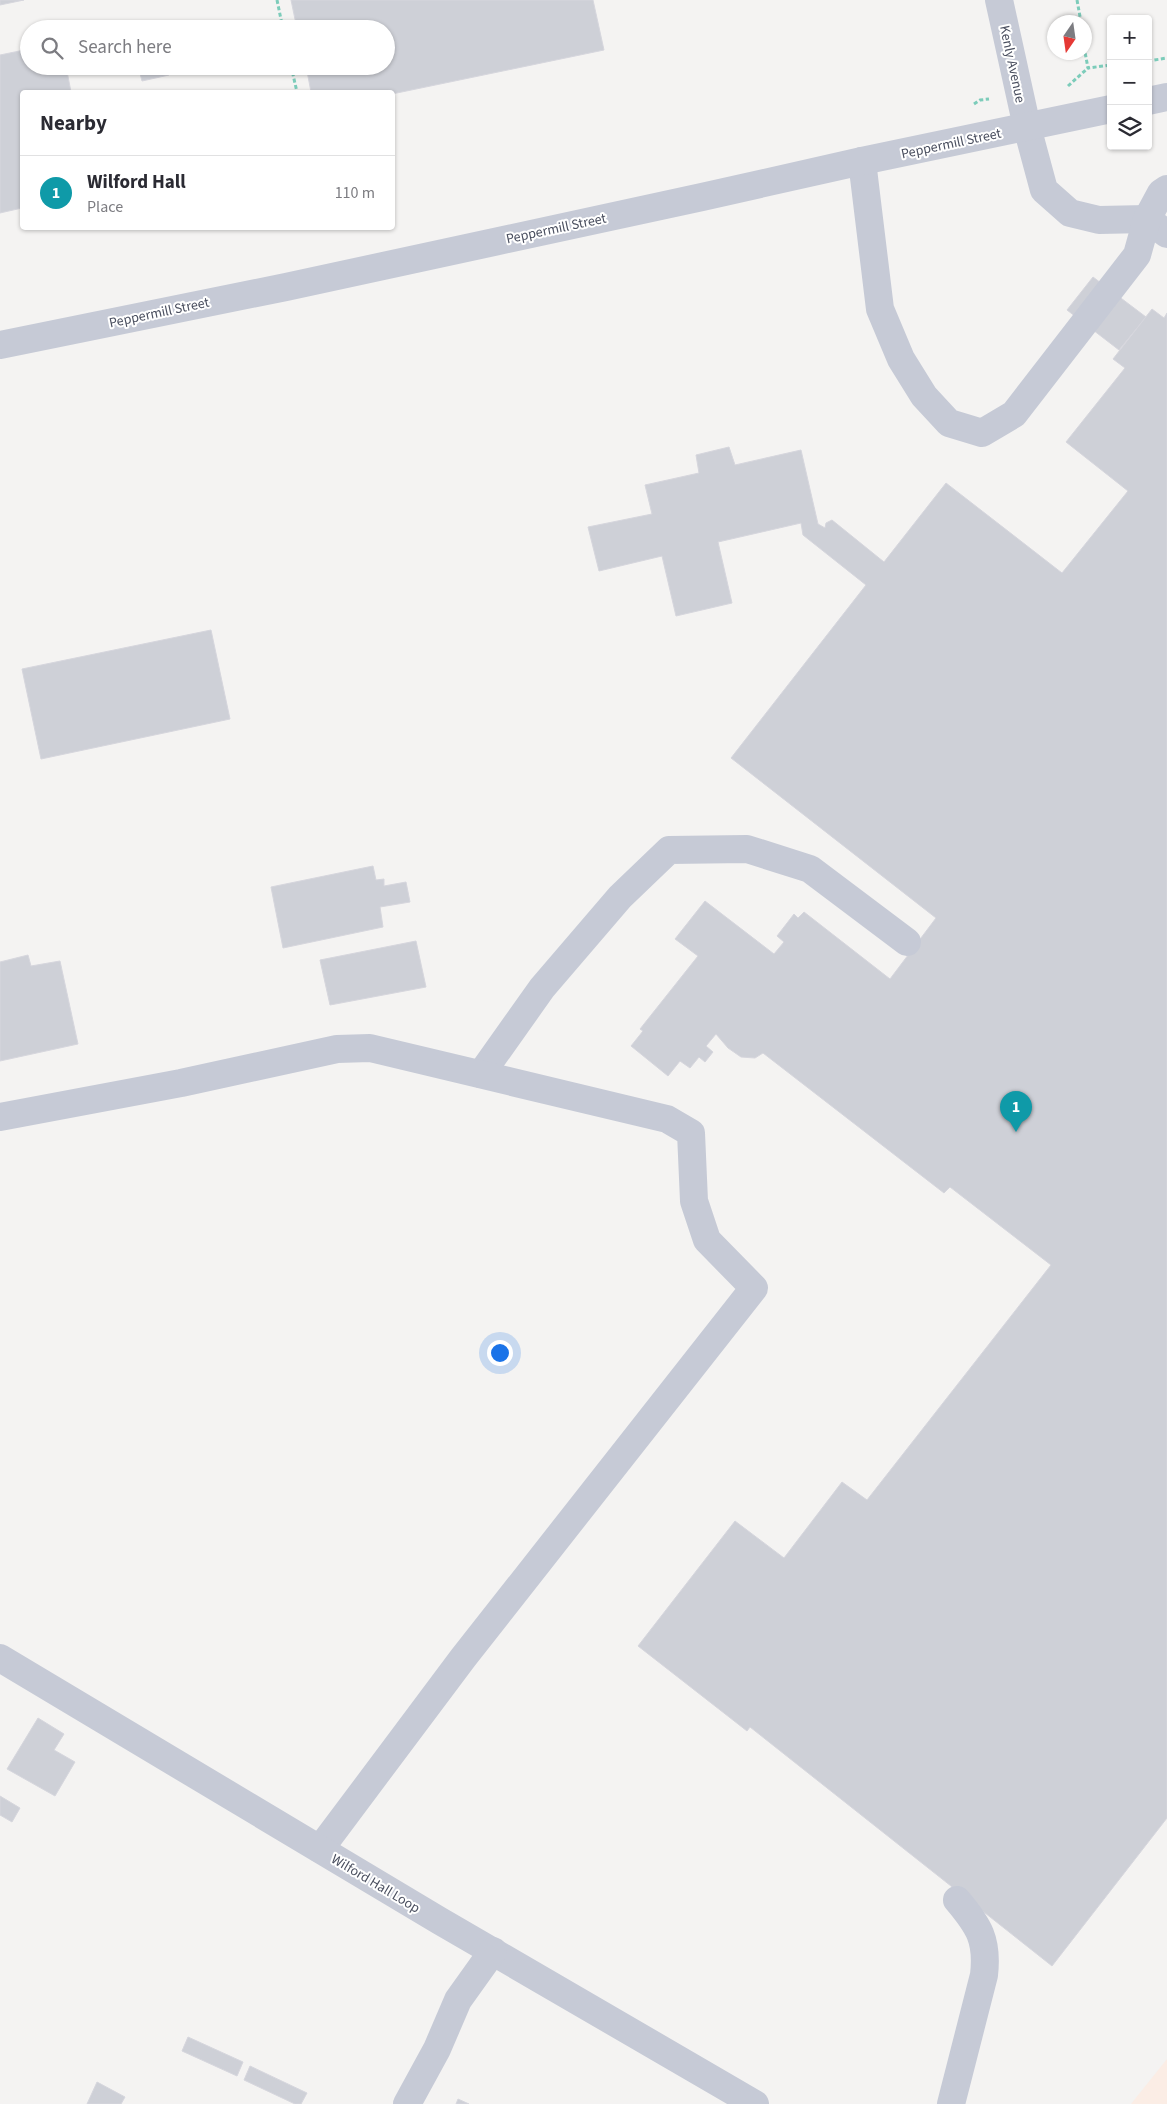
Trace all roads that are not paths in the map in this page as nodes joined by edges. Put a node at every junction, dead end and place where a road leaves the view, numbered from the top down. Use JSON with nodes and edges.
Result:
{"nodes":[{"id":1,"x":999,"y":0,"type":"edge"},
{"id":2,"x":1167,"y":97,"type":"edge"},
{"id":3,"x":1152,"y":100,"type":"edge"},
{"id":4,"x":1107,"y":110,"type":"edge"},
{"id":5,"x":1027,"y":127,"type":"junction"},
{"id":6,"x":862,"y":161,"type":"junction"},
{"id":7,"x":1167,"y":189,"type":"edge"},
{"id":8,"x":1157,"y":226,"type":"edge"},
{"id":9,"x":0,"y":345,"type":"edge"},
{"id":10,"x":907,"y":942,"type":"dead end"},
{"id":11,"x":481,"y":1074,"type":"junction"},
{"id":12,"x":0,"y":1117,"type":"edge"},
{"id":13,"x":0,"y":1658,"type":"edge"},
{"id":14,"x":320,"y":1849,"type":"junction"},
{"id":15,"x":957,"y":1900,"type":"dead end"},
{"id":16,"x":493,"y":1951,"type":"junction"},
{"id":17,"x":407,"y":2104,"type":"edge"},
{"id":18,"x":755,"y":2104,"type":"edge"},
{"id":19,"x":951,"y":2104,"type":"edge"}],
"edges":[{"from":1,"to":5,"type":"street","name":"Kenly Avenue"},
{"from":2,"to":3,"type":"street"},
{"from":4,"to":5,"type":"street","name":"Peppermill Street"},
{"from":5,"to":6,"type":"street","name":"Peppermill Street"},
{"from":5,"to":8,"type":"street","name":"Kenly Avenue"},
{"from":6,"to":8,"type":"street"},
{"from":6,"to":9,"type":"street","name":"Peppermill Street"},
{"from":7,"to":8,"type":"street"},
{"from":10,"to":11,"type":"street"},
{"from":11,"to":12,"type":"street"},
{"from":11,"to":14,"type":"street"},
{"from":13,"to":14,"type":"street","name":"Wilford Hall Loop"},
{"from":14,"to":16,"type":"street","name":"Wilford Hall Loop"},
{"from":15,"to":19,"type":"street"},
{"from":16,"to":17,"type":"street"},
{"from":16,"to":18,"type":"street","name":"Wilford Hall Loop"}]}
